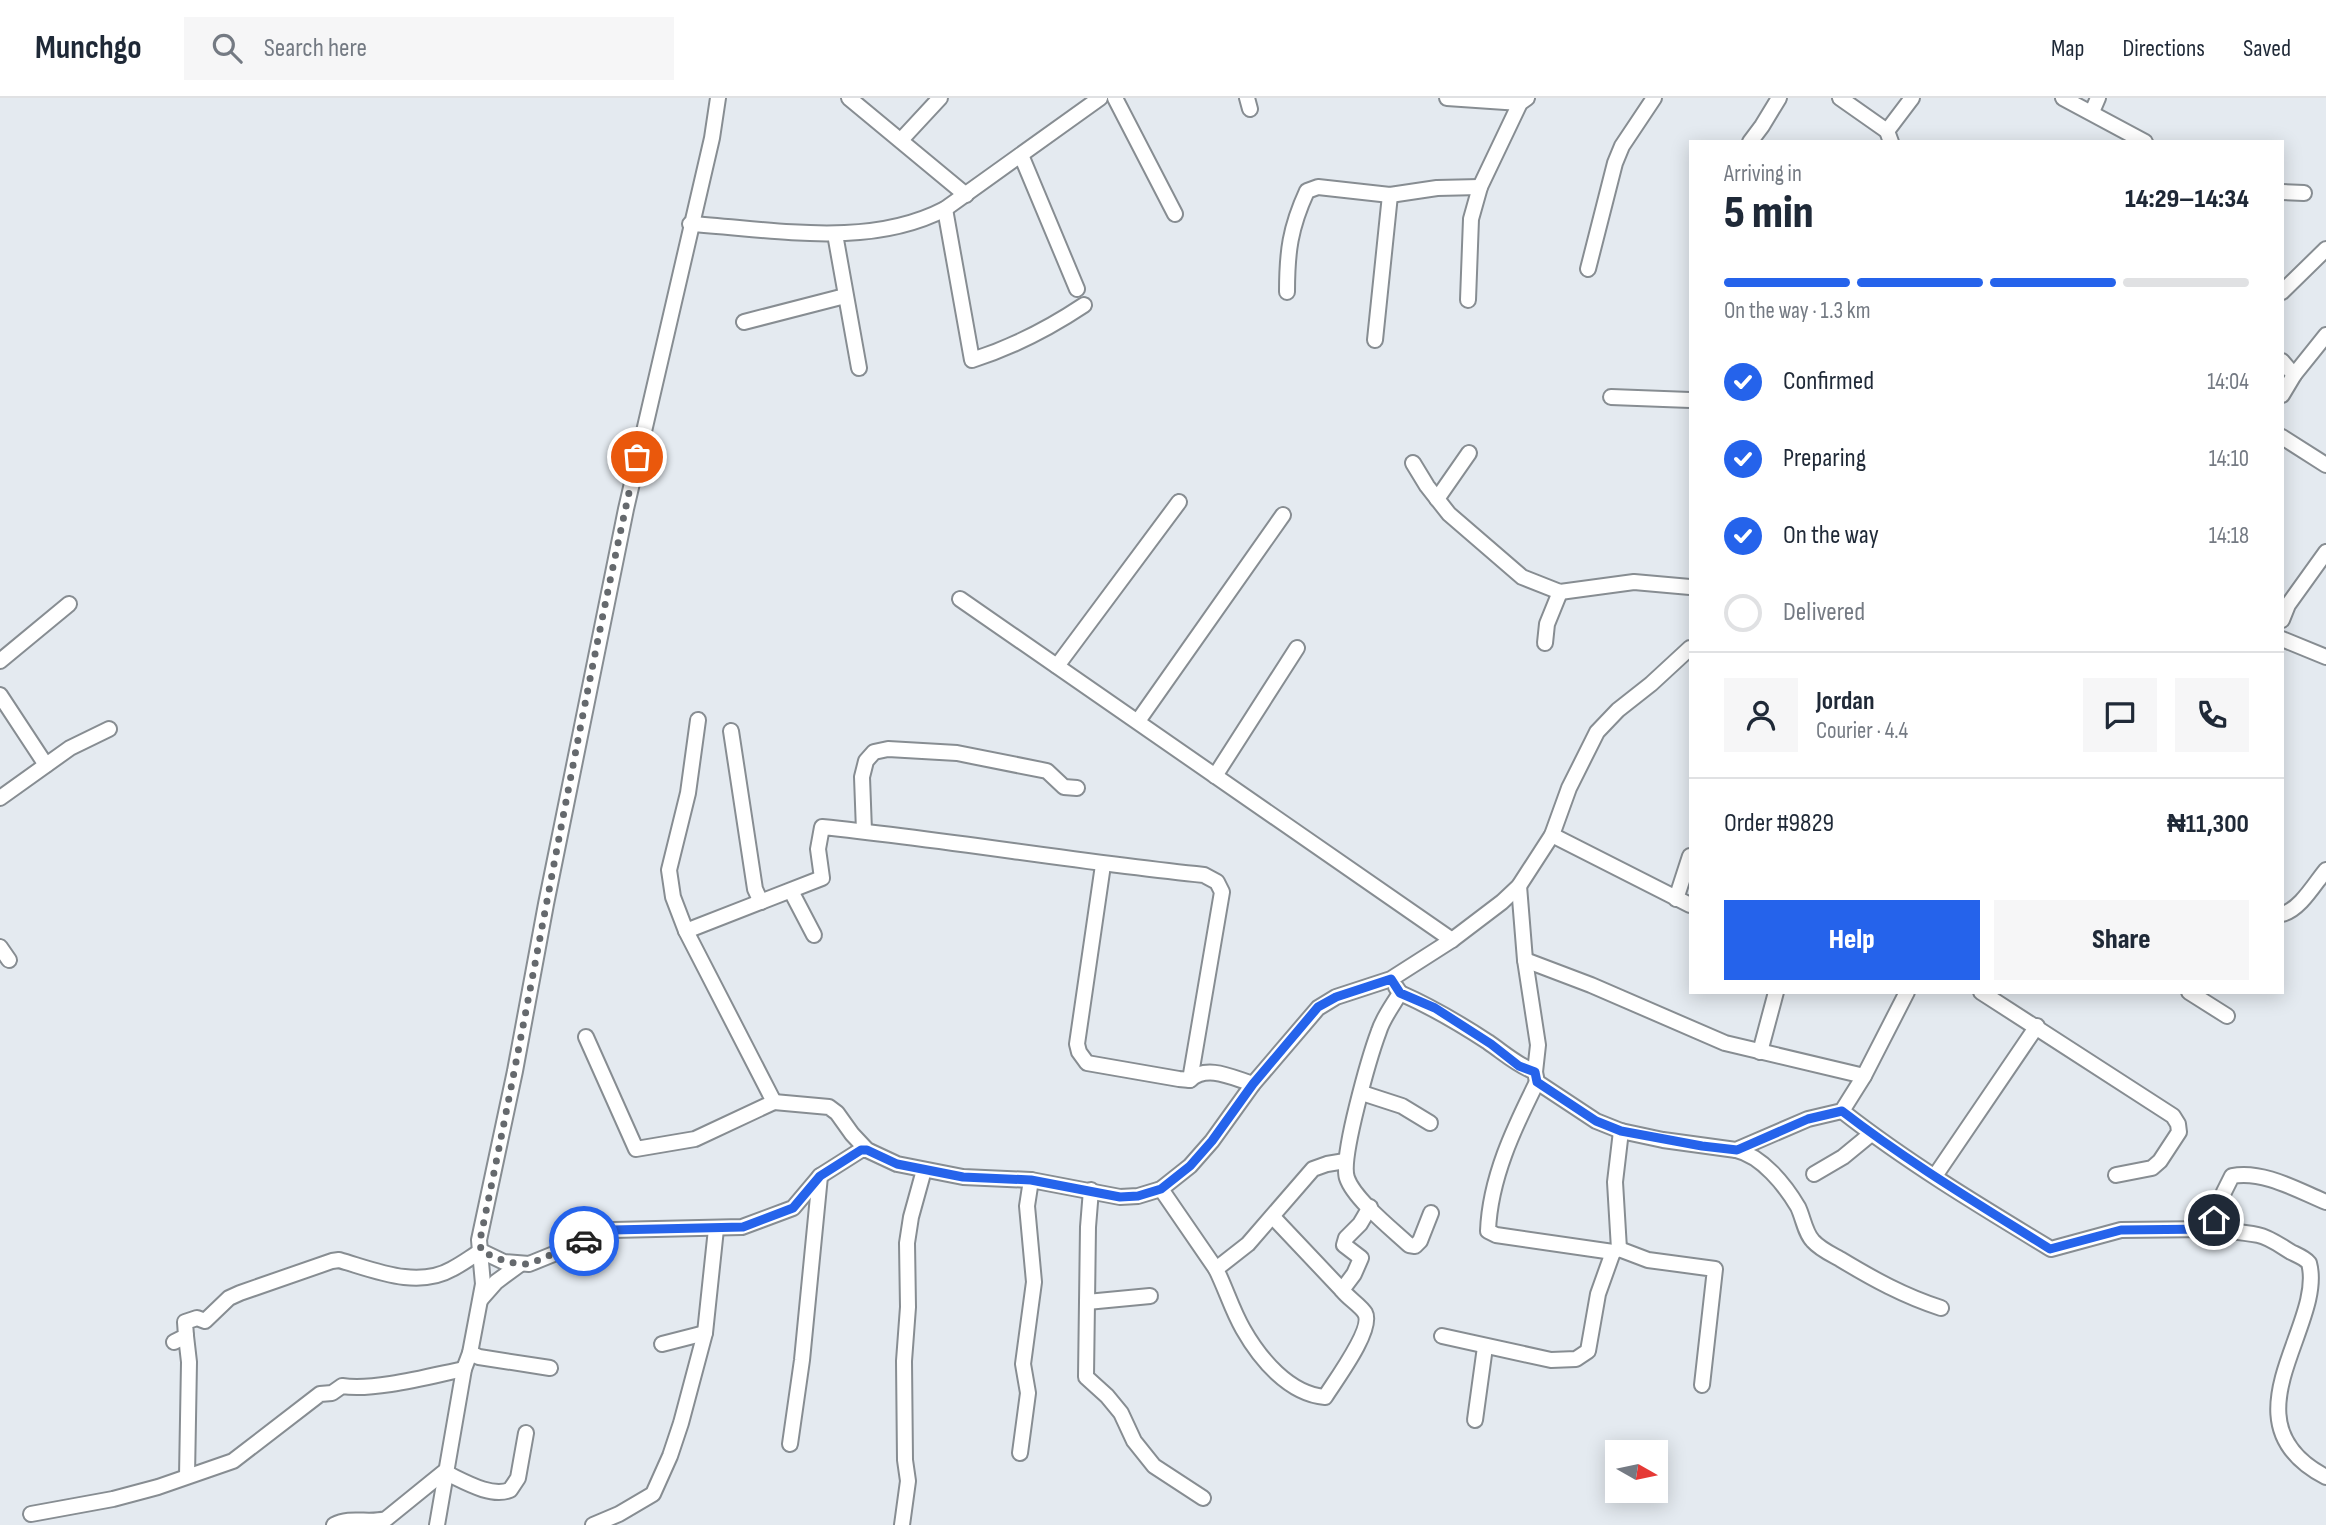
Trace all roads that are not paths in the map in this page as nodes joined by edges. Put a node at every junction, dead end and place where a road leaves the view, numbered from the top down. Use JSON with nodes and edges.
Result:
{"nodes":[{"id":1,"x":718,"y":98,"type":"edge"},
{"id":2,"x":849,"y":98,"type":"edge"},
{"id":3,"x":940,"y":98,"type":"edge"},
{"id":4,"x":1100,"y":98,"type":"edge"},
{"id":5,"x":1115,"y":98,"type":"edge"},
{"id":6,"x":1447,"y":98,"type":"edge"},
{"id":7,"x":1654,"y":98,"type":"edge"},
{"id":8,"x":1779,"y":98,"type":"edge"},
{"id":9,"x":1840,"y":98,"type":"edge"},
{"id":10,"x":1912,"y":98,"type":"edge"},
{"id":11,"x":2063,"y":98,"type":"edge"},
{"id":12,"x":2098,"y":98,"type":"edge"},
{"id":13,"x":1523,"y":101,"type":"edge"},
{"id":14,"x":2092,"y":113,"type":"junction"},
{"id":15,"x":1889,"y":137,"type":"edge"},
{"id":16,"x":901,"y":140,"type":"junction"},
{"id":17,"x":1752,"y":140,"type":"edge"},
{"id":18,"x":2142,"y":140,"type":"edge"},
{"id":19,"x":1021,"y":155,"type":"junction"},
{"id":20,"x":1480,"y":187,"type":"junction"},
{"id":21,"x":2284,"y":192,"type":"edge"},
{"id":22,"x":2304,"y":193,"type":"dead end"},
{"id":23,"x":966,"y":195,"type":"junction"},
{"id":24,"x":1390,"y":195,"type":"junction"},
{"id":25,"x":945,"y":209,"type":"junction"},
{"id":26,"x":1175,"y":214,"type":"dead end"},
{"id":27,"x":690,"y":224,"type":"junction"},
{"id":28,"x":835,"y":233,"type":"junction"},
{"id":29,"x":2326,"y":248,"type":"edge"},
{"id":30,"x":1588,"y":269,"type":"dead end"},
{"id":31,"x":1077,"y":289,"type":"dead end"},
{"id":32,"x":2284,"y":290,"type":"edge"},
{"id":33,"x":1287,"y":292,"type":"dead end"},
{"id":34,"x":845,"y":296,"type":"junction"},
{"id":35,"x":1468,"y":300,"type":"dead end"},
{"id":36,"x":1084,"y":305,"type":"dead end"},
{"id":37,"x":744,"y":322,"type":"dead end"},
{"id":38,"x":2326,"y":335,"type":"edge"},
{"id":39,"x":1375,"y":340,"type":"dead end"},
{"id":40,"x":2284,"y":363,"type":"edge"},
{"id":41,"x":859,"y":368,"type":"dead end"},
{"id":42,"x":2294,"y":375,"type":"junction"},
{"id":43,"x":2284,"y":392,"type":"edge"},
{"id":44,"x":1611,"y":397,"type":"dead end"},
{"id":45,"x":1689,"y":400,"type":"edge"},
{"id":46,"x":2284,"y":438,"type":"edge"},
{"id":47,"x":1469,"y":453,"type":"dead end"},
{"id":48,"x":1413,"y":463,"type":"dead end"},
{"id":49,"x":2326,"y":465,"type":"edge"},
{"id":50,"x":1437,"y":499,"type":"junction"},
{"id":51,"x":1179,"y":502,"type":"dead end"},
{"id":52,"x":1283,"y":515,"type":"dead end"},
{"id":53,"x":2326,"y":552,"type":"edge"},
{"id":54,"x":1689,"y":587,"type":"edge"},
{"id":55,"x":1560,"y":592,"type":"junction"},
{"id":56,"x":961,"y":599,"type":"dead end"},
{"id":57,"x":69,"y":604,"type":"dead end"},
{"id":58,"x":2284,"y":615,"type":"edge"},
{"id":59,"x":2284,"y":640,"type":"edge"},
{"id":60,"x":1545,"y":643,"type":"dead end"},
{"id":61,"x":1297,"y":649,"type":"dead end"},
{"id":62,"x":1689,"y":649,"type":"edge"},
{"id":63,"x":2326,"y":657,"type":"edge"},
{"id":64,"x":0,"y":662,"type":"edge"},
{"id":65,"x":1057,"y":666,"type":"junction"},
{"id":66,"x":0,"y":695,"type":"edge"},
{"id":67,"x":698,"y":720,"type":"dead end"},
{"id":68,"x":1138,"y":721,"type":"junction"},
{"id":69,"x":109,"y":729,"type":"dead end"},
{"id":70,"x":731,"y":731,"type":"dead end"},
{"id":71,"x":46,"y":765,"type":"junction"},
{"id":72,"x":1215,"y":776,"type":"junction"},
{"id":73,"x":1077,"y":788,"type":"dead end"},
{"id":74,"x":0,"y":798,"type":"edge"},
{"id":75,"x":864,"y":831,"type":"junction"},
{"id":76,"x":1552,"y":835,"type":"junction"},
{"id":77,"x":1689,"y":859,"type":"edge"},
{"id":78,"x":1103,"y":865,"type":"junction"},
{"id":79,"x":2326,"y":870,"type":"edge"},
{"id":80,"x":1520,"y":886,"type":"junction"},
{"id":81,"x":791,"y":891,"type":"junction"},
{"id":82,"x":1676,"y":899,"type":"junction"},
{"id":83,"x":761,"y":902,"type":"junction"},
{"id":84,"x":1689,"y":905,"type":"edge"},
{"id":85,"x":2284,"y":914,"type":"edge"},
{"id":86,"x":686,"y":931,"type":"junction"},
{"id":87,"x":814,"y":935,"type":"dead end"},
{"id":88,"x":1452,"y":940,"type":"junction"},
{"id":89,"x":0,"y":947,"type":"edge"},
{"id":90,"x":9,"y":960,"type":"dead end"},
{"id":91,"x":1525,"y":960,"type":"junction"},
{"id":92,"x":1391,"y":979,"type":"junction"},
{"id":93,"x":1400,"y":993,"type":"junction"},
{"id":94,"x":1775,"y":994,"type":"edge"},
{"id":95,"x":1906,"y":994,"type":"edge"},
{"id":96,"x":1985,"y":994,"type":"edge"},
{"id":97,"x":2192,"y":994,"type":"edge"},
{"id":98,"x":2227,"y":1016,"type":"dead end"},
{"id":99,"x":2037,"y":1026,"type":"junction"},
{"id":100,"x":586,"y":1037,"type":"dead end"},
{"id":101,"x":1760,"y":1052,"type":"junction"},
{"id":102,"x":1864,"y":1076,"type":"junction"},
{"id":103,"x":1536,"y":1077,"type":"junction"},
{"id":104,"x":1190,"y":1080,"type":"junction"},
{"id":105,"x":1253,"y":1084,"type":"junction"},
{"id":106,"x":1362,"y":1093,"type":"junction"},
{"id":107,"x":774,"y":1102,"type":"junction"},
{"id":108,"x":1842,"y":1111,"type":"junction"},
{"id":109,"x":1430,"y":1123,"type":"dead end"},
{"id":110,"x":1621,"y":1131,"type":"junction"},
{"id":111,"x":1871,"y":1134,"type":"junction"},
{"id":112,"x":867,"y":1150,"type":"junction"},
{"id":113,"x":1737,"y":1150,"type":"junction"},
{"id":114,"x":1345,"y":1161,"type":"junction"},
{"id":115,"x":924,"y":1170,"type":"junction"},
{"id":116,"x":1814,"y":1174,"type":"dead end"},
{"id":117,"x":2116,"y":1175,"type":"dead end"},
{"id":118,"x":820,"y":1176,"type":"junction"},
{"id":119,"x":1935,"y":1176,"type":"junction"},
{"id":120,"x":1031,"y":1180,"type":"junction"},
{"id":121,"x":1161,"y":1189,"type":"junction"},
{"id":122,"x":1091,"y":1190,"type":"junction"},
{"id":123,"x":2326,"y":1202,"type":"edge"},
{"id":124,"x":1370,"y":1207,"type":"junction"},
{"id":125,"x":1431,"y":1213,"type":"dead end"},
{"id":126,"x":1273,"y":1217,"type":"junction"},
{"id":127,"x":716,"y":1228,"type":"junction"},
{"id":128,"x":2210,"y":1229,"type":"junction"},
{"id":129,"x":1616,"y":1250,"type":"junction"},
{"id":130,"x":481,"y":1251,"type":"junction"},
{"id":131,"x":519,"y":1265,"type":"junction"},
{"id":132,"x":1216,"y":1269,"type":"junction"},
{"id":133,"x":1342,"y":1290,"type":"junction"},
{"id":134,"x":1150,"y":1296,"type":"dead end"},
{"id":135,"x":480,"y":1300,"type":"junction"},
{"id":136,"x":1087,"y":1302,"type":"junction"},
{"id":137,"x":1941,"y":1308,"type":"dead end"},
{"id":138,"x":705,"y":1333,"type":"junction"},
{"id":139,"x":1442,"y":1336,"type":"dead end"},
{"id":140,"x":2312,"y":1338,"type":"dead end"},
{"id":141,"x":662,"y":1344,"type":"dead end"},
{"id":142,"x":1485,"y":1347,"type":"junction"},
{"id":143,"x":470,"y":1353,"type":"junction"},
{"id":144,"x":2305,"y":1358,"type":"dead end"},
{"id":145,"x":550,"y":1368,"type":"dead end"},
{"id":146,"x":464,"y":1369,"type":"junction"},
{"id":147,"x":1702,"y":1385,"type":"dead end"},
{"id":148,"x":1475,"y":1420,"type":"dead end"},
{"id":149,"x":526,"y":1433,"type":"dead end"},
{"id":150,"x":790,"y":1444,"type":"dead end"},
{"id":151,"x":1020,"y":1453,"type":"dead end"},
{"id":152,"x":444,"y":1472,"type":"junction"},
{"id":153,"x":187,"y":1476,"type":"junction"},
{"id":154,"x":2326,"y":1477,"type":"edge"},
{"id":155,"x":1203,"y":1499,"type":"dead end"},
{"id":156,"x":30,"y":1514,"type":"dead end"},
{"id":157,"x":334,"y":1525,"type":"edge"},
{"id":158,"x":437,"y":1525,"type":"edge"},
{"id":159,"x":593,"y":1525,"type":"edge"},
{"id":160,"x":902,"y":1525,"type":"edge"}],
"edges":[{"from":1,"to":27,"type":"street"},
{"from":2,"to":16,"type":"street"},
{"from":3,"to":16,"type":"street"},
{"from":4,"to":19,"type":"street"},
{"from":5,"to":26,"type":"street"},
{"from":6,"to":13,"type":"street"},
{"from":7,"to":30,"type":"street"},
{"from":8,"to":17,"type":"street"},
{"from":9,"to":15,"type":"street"},
{"from":10,"to":15,"type":"street"},
{"from":11,"to":14,"type":"street"},
{"from":12,"to":14,"type":"street"},
{"from":13,"to":20,"type":"street"},
{"from":14,"to":18,"type":"street"},
{"from":16,"to":23,"type":"street"},
{"from":19,"to":23,"type":"street"},
{"from":19,"to":31,"type":"street"},
{"from":20,"to":24,"type":"street"},
{"from":20,"to":35,"type":"street"},
{"from":21,"to":22,"type":"street"},
{"from":23,"to":25,"type":"street"},
{"from":24,"to":33,"type":"street"},
{"from":24,"to":39,"type":"street"},
{"from":25,"to":28,"type":"street"},
{"from":25,"to":36,"type":"street"},
{"from":27,"to":28,"type":"street"},
{"from":27,"to":130,"type":"street"},
{"from":28,"to":34,"type":"street"},
{"from":29,"to":32,"type":"street"},
{"from":34,"to":37,"type":"street"},
{"from":34,"to":41,"type":"street"},
{"from":38,"to":42,"type":"street"},
{"from":40,"to":42,"type":"street"},
{"from":42,"to":43,"type":"street"},
{"from":44,"to":45,"type":"street"},
{"from":46,"to":49,"type":"street"},
{"from":47,"to":50,"type":"street"},
{"from":48,"to":50,"type":"street"},
{"from":50,"to":55,"type":"street"},
{"from":51,"to":65,"type":"street"},
{"from":52,"to":68,"type":"street"},
{"from":53,"to":58,"type":"street"},
{"from":54,"to":55,"type":"street"},
{"from":55,"to":60,"type":"street"},
{"from":56,"to":65,"type":"street"},
{"from":57,"to":64,"type":"street"},
{"from":59,"to":63,"type":"street"},
{"from":61,"to":72,"type":"street"},
{"from":62,"to":76,"type":"street"},
{"from":65,"to":68,"type":"street"},
{"from":66,"to":71,"type":"street"},
{"from":67,"to":86,"type":"street"},
{"from":68,"to":72,"type":"street"},
{"from":69,"to":71,"type":"street"},
{"from":70,"to":83,"type":"street"},
{"from":71,"to":74,"type":"street"},
{"from":72,"to":88,"type":"street"},
{"from":73,"to":75,"type":"street"},
{"from":75,"to":78,"type":"street"},
{"from":75,"to":81,"type":"street"},
{"from":76,"to":80,"type":"street"},
{"from":76,"to":82,"type":"street"},
{"from":77,"to":82,"type":"street"},
{"from":78,"to":104,"type":"street"},
{"from":78,"to":104,"type":"street"},
{"from":79,"to":85,"type":"street"},
{"from":80,"to":88,"type":"street"},
{"from":80,"to":91,"type":"street"},
{"from":81,"to":83,"type":"street"},
{"from":81,"to":87,"type":"street"},
{"from":82,"to":84,"type":"street"},
{"from":83,"to":86,"type":"street"},
{"from":86,"to":107,"type":"street"},
{"from":88,"to":92,"type":"street"},
{"from":89,"to":90,"type":"street"},
{"from":91,"to":101,"type":"street"},
{"from":91,"to":103,"type":"street"},
{"from":92,"to":93,"type":"street"},
{"from":92,"to":105,"type":"street"},
{"from":93,"to":103,"type":"street"},
{"from":93,"to":106,"type":"street"},
{"from":94,"to":101,"type":"street"},
{"from":95,"to":102,"type":"street"},
{"from":96,"to":99,"type":"street"},
{"from":97,"to":98,"type":"street"},
{"from":99,"to":117,"type":"street"},
{"from":99,"to":119,"type":"street"},
{"from":100,"to":107,"type":"street"},
{"from":101,"to":102,"type":"street"},
{"from":102,"to":108,"type":"street"},
{"from":103,"to":110,"type":"street"},
{"from":103,"to":129,"type":"street"},
{"from":104,"to":105,"type":"street"},
{"from":105,"to":121,"type":"street"},
{"from":106,"to":109,"type":"street"},
{"from":106,"to":114,"type":"street"},
{"from":107,"to":112,"type":"street"},
{"from":108,"to":111,"type":"street"},
{"from":108,"to":113,"type":"street"},
{"from":110,"to":113,"type":"street"},
{"from":110,"to":129,"type":"street"},
{"from":111,"to":116,"type":"street"},
{"from":111,"to":119,"type":"street"},
{"from":112,"to":115,"type":"street"},
{"from":112,"to":118,"type":"street"},
{"from":113,"to":137,"type":"street"},
{"from":114,"to":124,"type":"street"},
{"from":114,"to":126,"type":"street"},
{"from":115,"to":120,"type":"street"},
{"from":115,"to":160,"type":"street"},
{"from":118,"to":127,"type":"street"},
{"from":118,"to":150,"type":"street"},
{"from":119,"to":128,"type":"street"},
{"from":120,"to":122,"type":"street"},
{"from":120,"to":151,"type":"street"},
{"from":121,"to":122,"type":"street"},
{"from":121,"to":132,"type":"street"},
{"from":122,"to":136,"type":"street"},
{"from":123,"to":128,"type":"street"},
{"from":124,"to":125,"type":"street"},
{"from":124,"to":133,"type":"street"},
{"from":126,"to":132,"type":"street"},
{"from":126,"to":133,"type":"street"},
{"from":127,"to":131,"type":"street"},
{"from":127,"to":138,"type":"street"},
{"from":128,"to":140,"type":"street"},
{"from":129,"to":142,"type":"street"},
{"from":129,"to":147,"type":"street"},
{"from":130,"to":131,"type":"street"},
{"from":130,"to":135,"type":"street"},
{"from":130,"to":153,"type":"street"},
{"from":131,"to":135,"type":"street"},
{"from":132,"to":133,"type":"street"},
{"from":134,"to":136,"type":"street"},
{"from":135,"to":143,"type":"street"},
{"from":136,"to":155,"type":"street"},
{"from":138,"to":141,"type":"street"},
{"from":138,"to":159,"type":"street"},
{"from":139,"to":142,"type":"street"},
{"from":142,"to":148,"type":"street"},
{"from":143,"to":145,"type":"street"},
{"from":143,"to":146,"type":"street"},
{"from":144,"to":154,"type":"street"},
{"from":146,"to":152,"type":"street"},
{"from":146,"to":153,"type":"street"},
{"from":149,"to":152,"type":"street"},
{"from":152,"to":157,"type":"street"},
{"from":152,"to":158,"type":"street"},
{"from":153,"to":156,"type":"street"}]}
